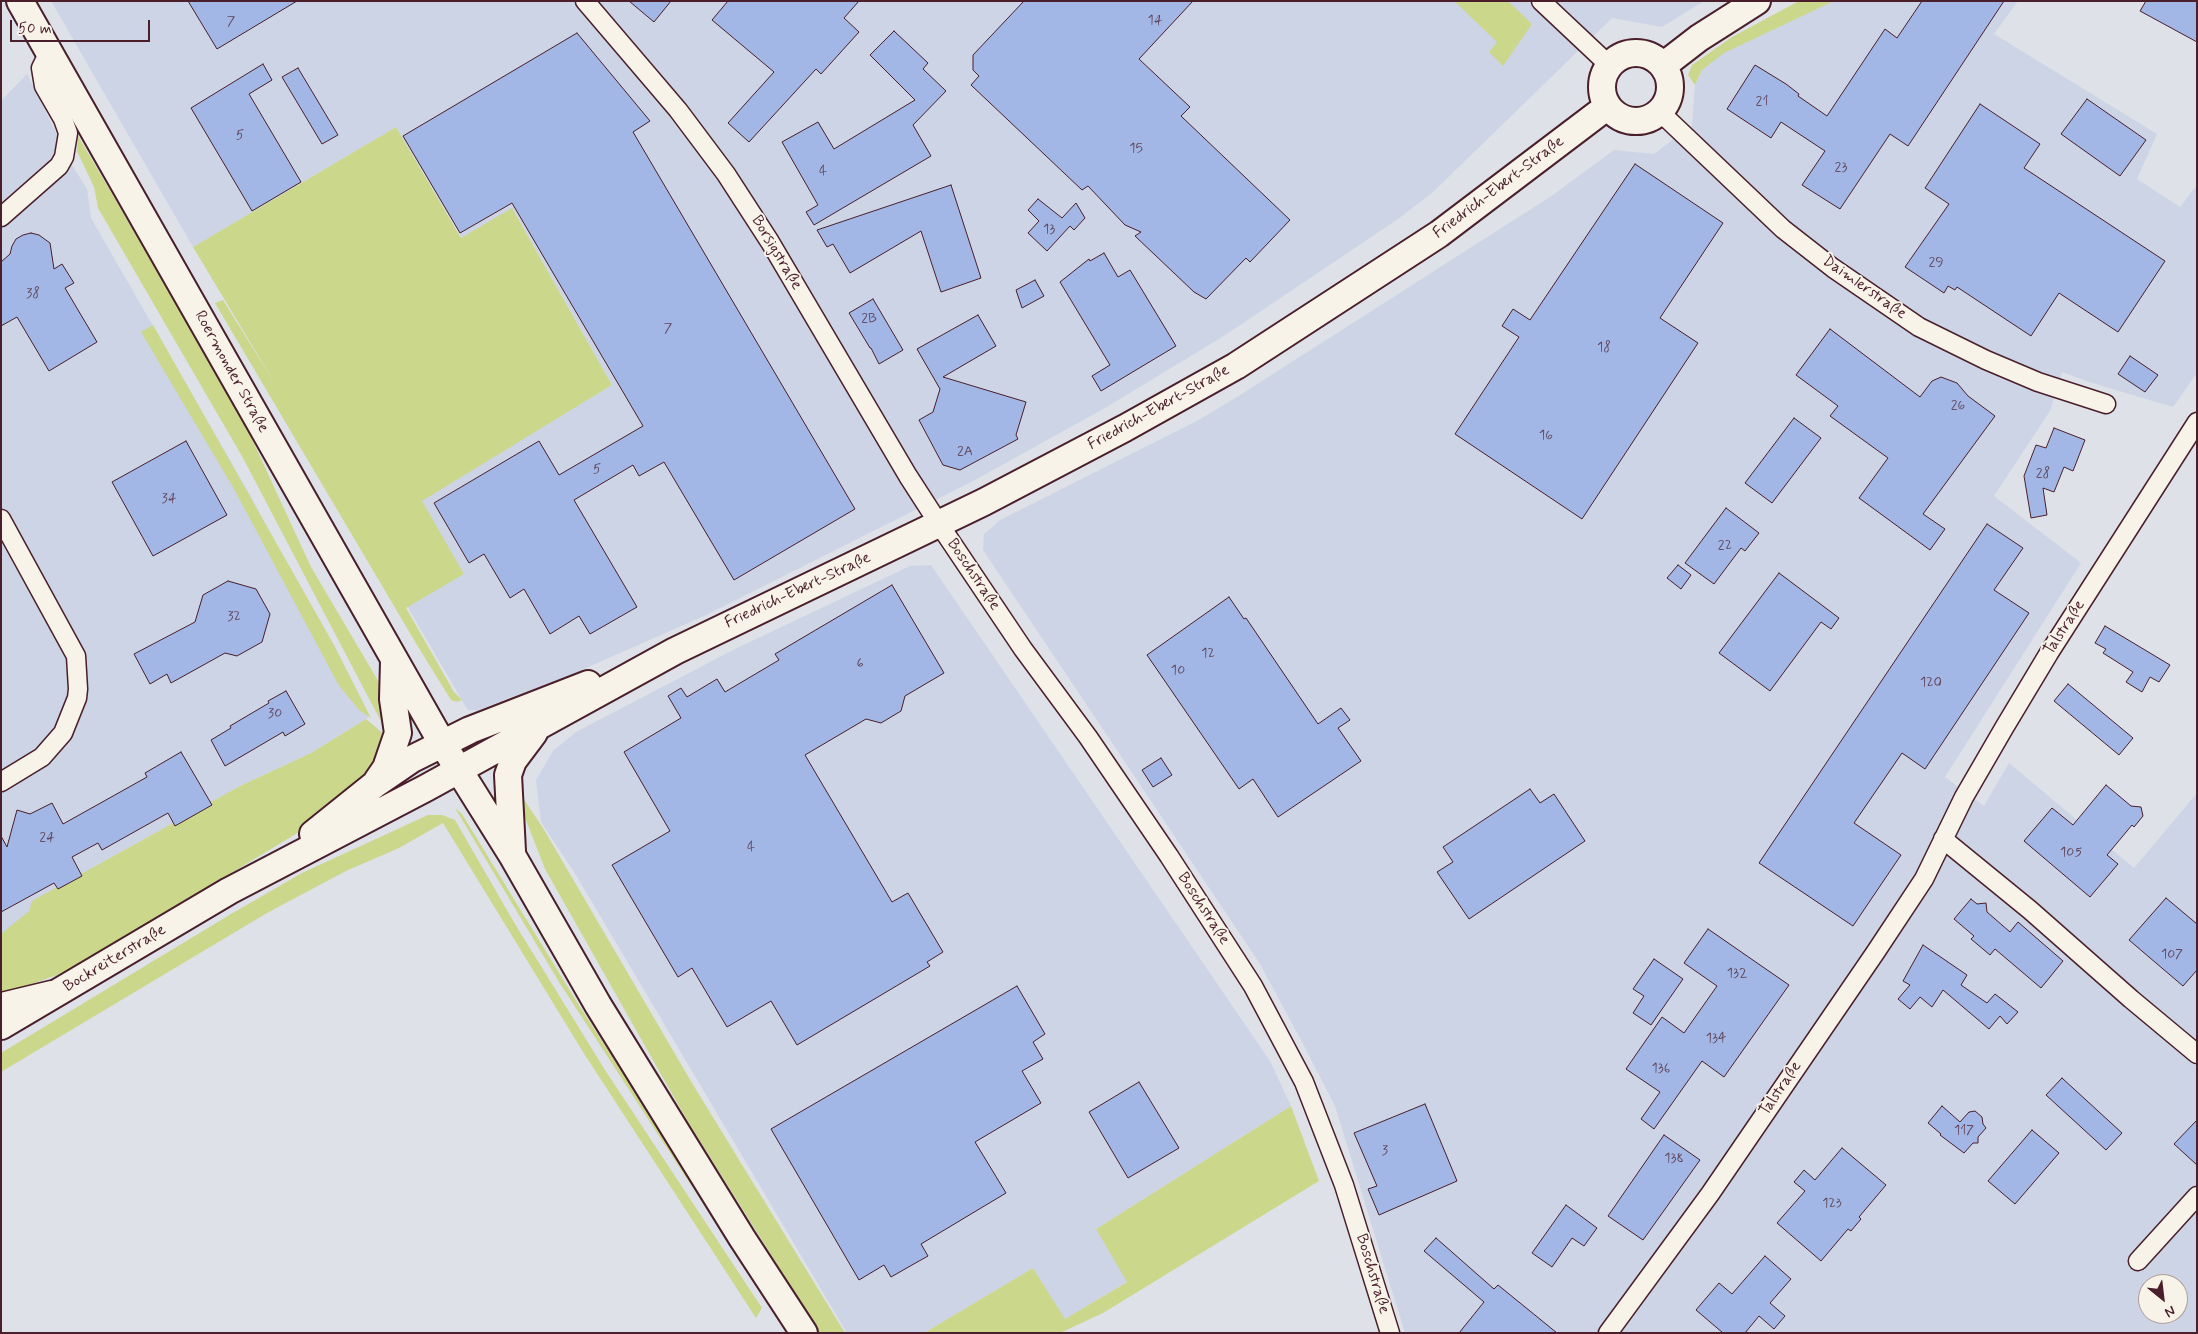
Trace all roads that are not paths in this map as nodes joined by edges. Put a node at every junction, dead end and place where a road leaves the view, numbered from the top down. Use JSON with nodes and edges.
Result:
{"nodes":[{"id":1,"x":20,"y":1,"type":"edge"},
{"id":2,"x":585,"y":1,"type":"edge"},
{"id":3,"x":1541,"y":1,"type":"edge"},
{"id":4,"x":1758,"y":1,"type":"edge"},
{"id":5,"x":48,"y":54,"type":"junction"},
{"id":6,"x":1609,"y":65,"type":"junction"},
{"id":7,"x":1664,"y":65,"type":"junction"},
{"id":8,"x":1608,"y":106,"type":"junction"},
{"id":9,"x":1660,"y":112,"type":"junction"},
{"id":10,"x":1,"y":217,"type":"edge"},
{"id":11,"x":2106,"y":404,"type":"dead end"},
{"id":12,"x":2197,"y":422,"type":"edge"},
{"id":13,"x":1,"y":519,"type":"edge"},
{"id":14,"x":939,"y":524,"type":"junction"},
{"id":15,"x":675,"y":651,"type":"junction"},
{"id":16,"x":394,"y":660,"type":"junction"},
{"id":17,"x":540,"y":726,"type":"junction"},
{"id":18,"x":442,"y":743,"type":"junction"},
{"id":19,"x":459,"y":770,"type":"junction"},
{"id":20,"x":1,"y":782,"type":"edge"},
{"id":21,"x":374,"y":785,"type":"junction"},
{"id":22,"x":1943,"y":839,"type":"junction"},
{"id":23,"x":512,"y":854,"type":"junction"},
{"id":24,"x":229,"y":891,"type":"junction"},
{"id":25,"x":73,"y":984,"type":"junction"},
{"id":26,"x":1,"y":1002,"type":"edge"},
{"id":27,"x":1,"y":1026,"type":"edge"},
{"id":28,"x":2197,"y":1054,"type":"edge"},
{"id":29,"x":2197,"y":1196,"type":"edge"},
{"id":30,"x":2138,"y":1261,"type":"dead end"},
{"id":31,"x":804,"y":1333,"type":"edge"},
{"id":32,"x":1390,"y":1333,"type":"edge"},
{"id":33,"x":1608,"y":1333,"type":"edge"}],
"edges":[{"from":1,"to":5,"type":"main road","name":"Roermonder Straße"},
{"from":2,"to":14,"type":"street","name":"Borsigstraße"},
{"from":3,"to":6,"type":"street"},
{"from":4,"to":7,"type":"main road"},
{"from":5,"to":10,"type":"street"},
{"from":5,"to":16,"type":"main road","name":"Roermonder Straße"},
{"from":6,"to":7,"type":"main road"},
{"from":6,"to":8,"type":"main road"},
{"from":7,"to":9,"type":"main road"},
{"from":8,"to":9,"type":"main road"},
{"from":8,"to":14,"type":"main road","name":"Friedrich-Ebert-Straße"},
{"from":9,"to":11,"type":"street","name":"Daimlerstraße"},
{"from":12,"to":22,"type":"street","name":"Talstraße"},
{"from":13,"to":20,"type":"street"},
{"from":14,"to":15,"type":"main road","name":"Friedrich-Ebert-Straße"},
{"from":14,"to":32,"type":"street","name":"Boschstraße"},
{"from":15,"to":17,"type":"main road","name":"Friedrich-Ebert-Straße"},
{"from":15,"to":18,"type":"main road","name":"Friedrich-Ebert-Straße"},
{"from":16,"to":18,"type":"main road","name":"Roermonder Straße"},
{"from":16,"to":21,"type":"main road"},
{"from":17,"to":19,"type":"main road","name":"Friedrich-Ebert-Straße"},
{"from":17,"to":23,"type":"main road"},
{"from":18,"to":19,"type":"main road","name":"Roermonder Straße"},
{"from":18,"to":21,"type":"main road","name":"Bockreiterstraße"},
{"from":19,"to":23,"type":"main road","name":"Roermonder Straße"},
{"from":19,"to":24,"type":"main road","name":"Bockreiterstraße"},
{"from":21,"to":24,"type":"main road","name":"Bockreiterstraße"},
{"from":22,"to":28,"type":"street"},
{"from":22,"to":33,"type":"street","name":"Talstraße"},
{"from":23,"to":31,"type":"main road","name":"Roermonder Straße"},
{"from":24,"to":25,"type":"main road","name":"Bockreiterstraße"},
{"from":25,"to":26,"type":"street"},
{"from":25,"to":27,"type":"main road","name":"Bockreiterstraße"},
{"from":29,"to":30,"type":"street"}]}
